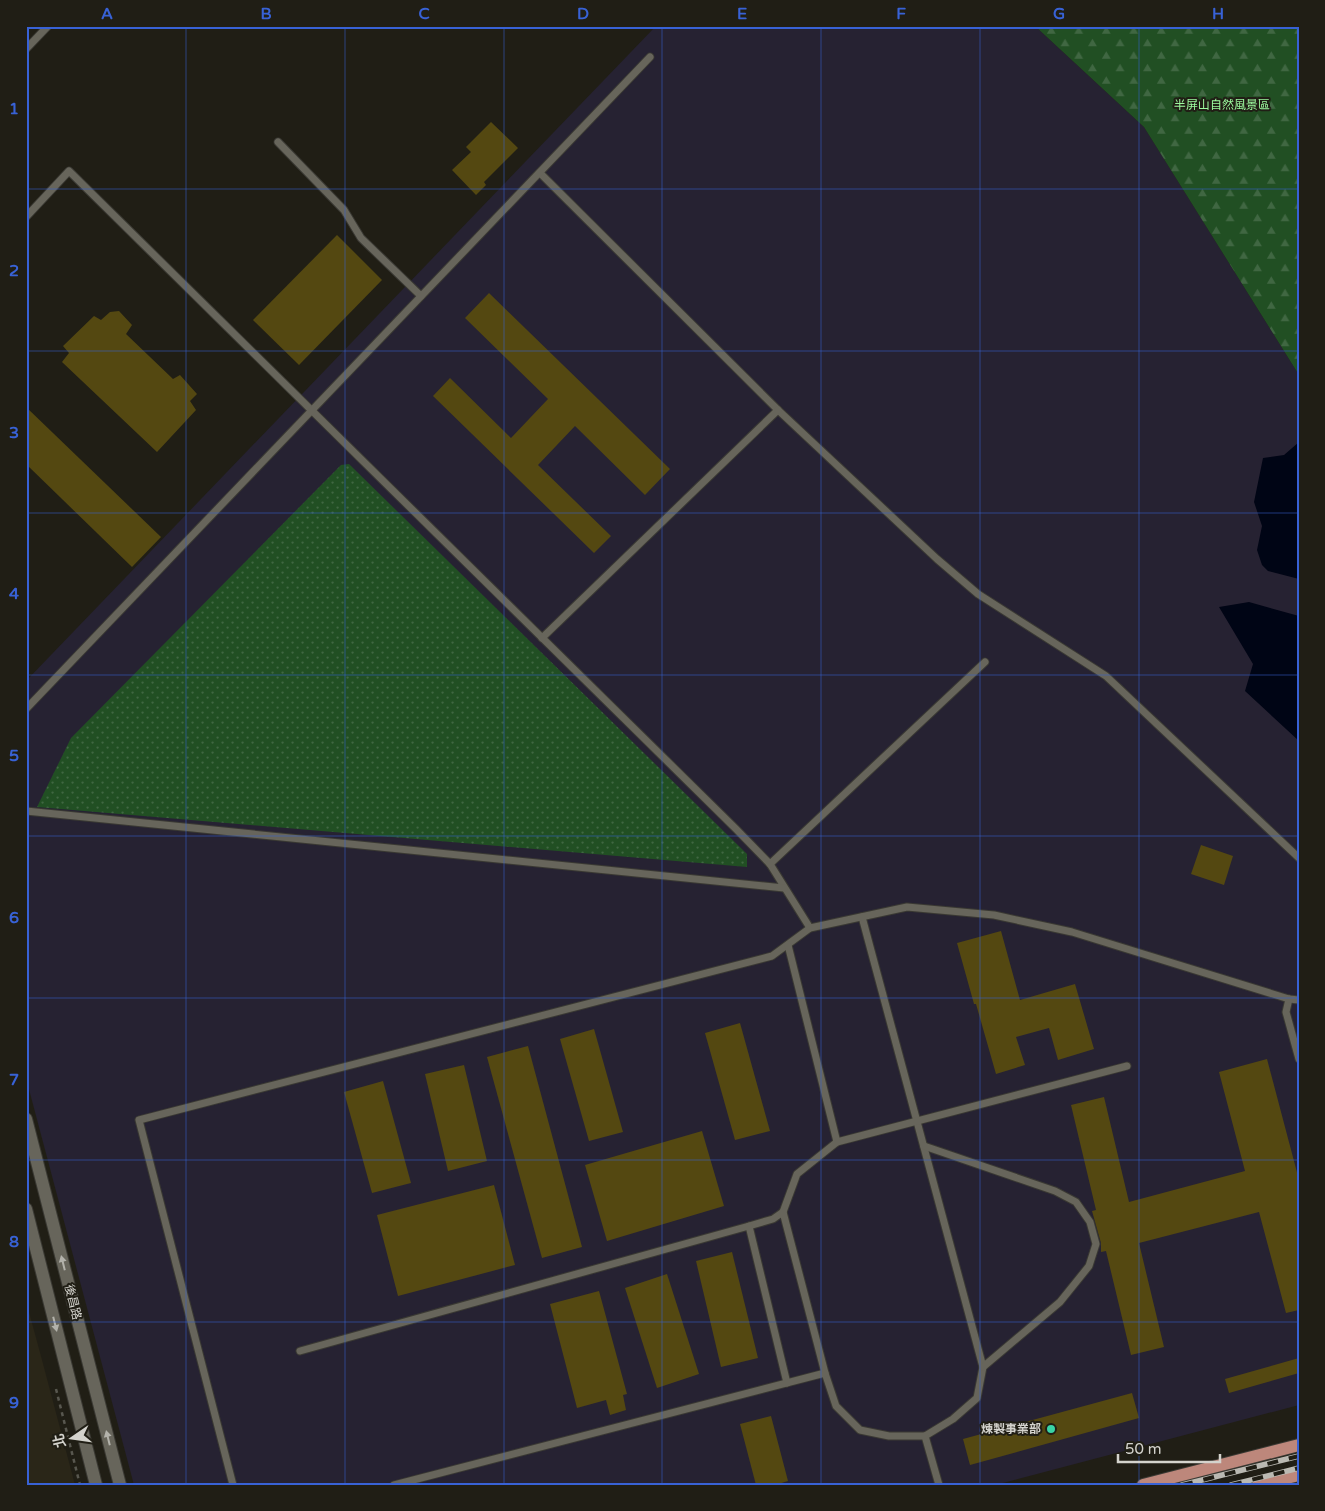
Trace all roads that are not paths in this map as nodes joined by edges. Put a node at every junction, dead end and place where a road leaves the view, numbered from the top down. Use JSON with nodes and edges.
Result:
{"nodes":[{"id":1,"x":48,"y":26,"type":"edge"},
{"id":2,"x":26,"y":49,"type":"edge"},
{"id":3,"x":650,"y":57,"type":"dead end"},
{"id":4,"x":278,"y":142,"type":"dead end"},
{"id":5,"x":540,"y":173,"type":"junction"},
{"id":6,"x":26,"y":217,"type":"edge"},
{"id":7,"x":422,"y":296,"type":"junction"},
{"id":8,"x":312,"y":410,"type":"junction"},
{"id":9,"x":778,"y":410,"type":"junction"},
{"id":10,"x":542,"y":638,"type":"junction"},
{"id":11,"x":985,"y":662,"type":"dead end"},
{"id":12,"x":26,"y":709,"type":"edge"},
{"id":13,"x":26,"y":810,"type":"edge"},
{"id":14,"x":1299,"y":858,"type":"edge"},
{"id":15,"x":770,"y":864,"type":"junction"},
{"id":16,"x":784,"y":888,"type":"junction"},
{"id":17,"x":862,"y":917,"type":"junction"},
{"id":18,"x":810,"y":928,"type":"junction"},
{"id":19,"x":788,"y":945,"type":"junction"},
{"id":20,"x":1289,"y":999,"type":"junction"},
{"id":21,"x":1299,"y":1000,"type":"edge"},
{"id":22,"x":1299,"y":1059,"type":"edge"},
{"id":23,"x":1127,"y":1066,"type":"dead end"},
{"id":24,"x":26,"y":1119,"type":"edge"},
{"id":25,"x":918,"y":1122,"type":"junction"},
{"id":26,"x":837,"y":1142,"type":"junction"},
{"id":27,"x":924,"y":1146,"type":"junction"},
{"id":28,"x":26,"y":1209,"type":"edge"},
{"id":29,"x":783,"y":1212,"type":"junction"},
{"id":30,"x":749,"y":1226,"type":"junction"},
{"id":31,"x":29,"y":1232,"type":"edge"},
{"id":32,"x":300,"y":1351,"type":"dead end"},
{"id":33,"x":983,"y":1367,"type":"junction"},
{"id":34,"x":825,"y":1373,"type":"junction"},
{"id":35,"x":788,"y":1382,"type":"junction"},
{"id":36,"x":925,"y":1436,"type":"junction"},
{"id":37,"x":1299,"y":1445,"type":"edge"},
{"id":38,"x":1299,"y":1475,"type":"edge"},
{"id":39,"x":96,"y":1485,"type":"edge"},
{"id":40,"x":120,"y":1485,"type":"edge"},
{"id":41,"x":233,"y":1485,"type":"edge"},
{"id":42,"x":394,"y":1485,"type":"edge"},
{"id":43,"x":939,"y":1485,"type":"edge"},
{"id":44,"x":1144,"y":1485,"type":"edge"},
{"id":45,"x":1258,"y":1485,"type":"edge"}],
"edges":[{"from":1,"to":2,"type":"lane"},
{"from":3,"to":5,"type":"lane"},
{"from":4,"to":7,"type":"lane"},
{"from":5,"to":7,"type":"lane"},
{"from":5,"to":9,"type":"lane"},
{"from":6,"to":8,"type":"lane"},
{"from":7,"to":8,"type":"lane"},
{"from":8,"to":10,"type":"lane"},
{"from":8,"to":12,"type":"lane"},
{"from":9,"to":10,"type":"lane"},
{"from":9,"to":14,"type":"lane"},
{"from":10,"to":15,"type":"lane"},
{"from":11,"to":15,"type":"lane"},
{"from":13,"to":16,"type":"lane"},
{"from":15,"to":16,"type":"lane"},
{"from":16,"to":18,"type":"lane"},
{"from":17,"to":18,"type":"lane"},
{"from":17,"to":20,"type":"lane"},
{"from":17,"to":25,"type":"lane"},
{"from":18,"to":19,"type":"lane"},
{"from":19,"to":26,"type":"lane"},
{"from":19,"to":41,"type":"lane"},
{"from":20,"to":21,"type":"lane"},
{"from":20,"to":22,"type":"lane"},
{"from":23,"to":25,"type":"lane"},
{"from":40,"to":24,"type":"street","name":"後昌路","one_way":true},
{"from":25,"to":26,"type":"lane"},
{"from":25,"to":27,"type":"lane"},
{"from":26,"to":29,"type":"lane"},
{"from":27,"to":33,"type":"lane"},
{"from":27,"to":33,"type":"lane"},
{"from":28,"to":31,"type":"street","name":"後昌路"},
{"from":29,"to":30,"type":"lane"},
{"from":29,"to":34,"type":"lane"},
{"from":30,"to":32,"type":"lane"},
{"from":30,"to":35,"type":"lane"},
{"from":31,"to":39,"type":"street","name":"後昌路","one_way":true},
{"from":33,"to":36,"type":"lane"},
{"from":34,"to":35,"type":"lane"},
{"from":34,"to":36,"type":"lane"},
{"from":35,"to":42,"type":"lane"},
{"from":36,"to":43,"type":"lane"},
{"from":37,"to":44,"type":"main road"},
{"from":38,"to":45,"type":"main road"}]}
